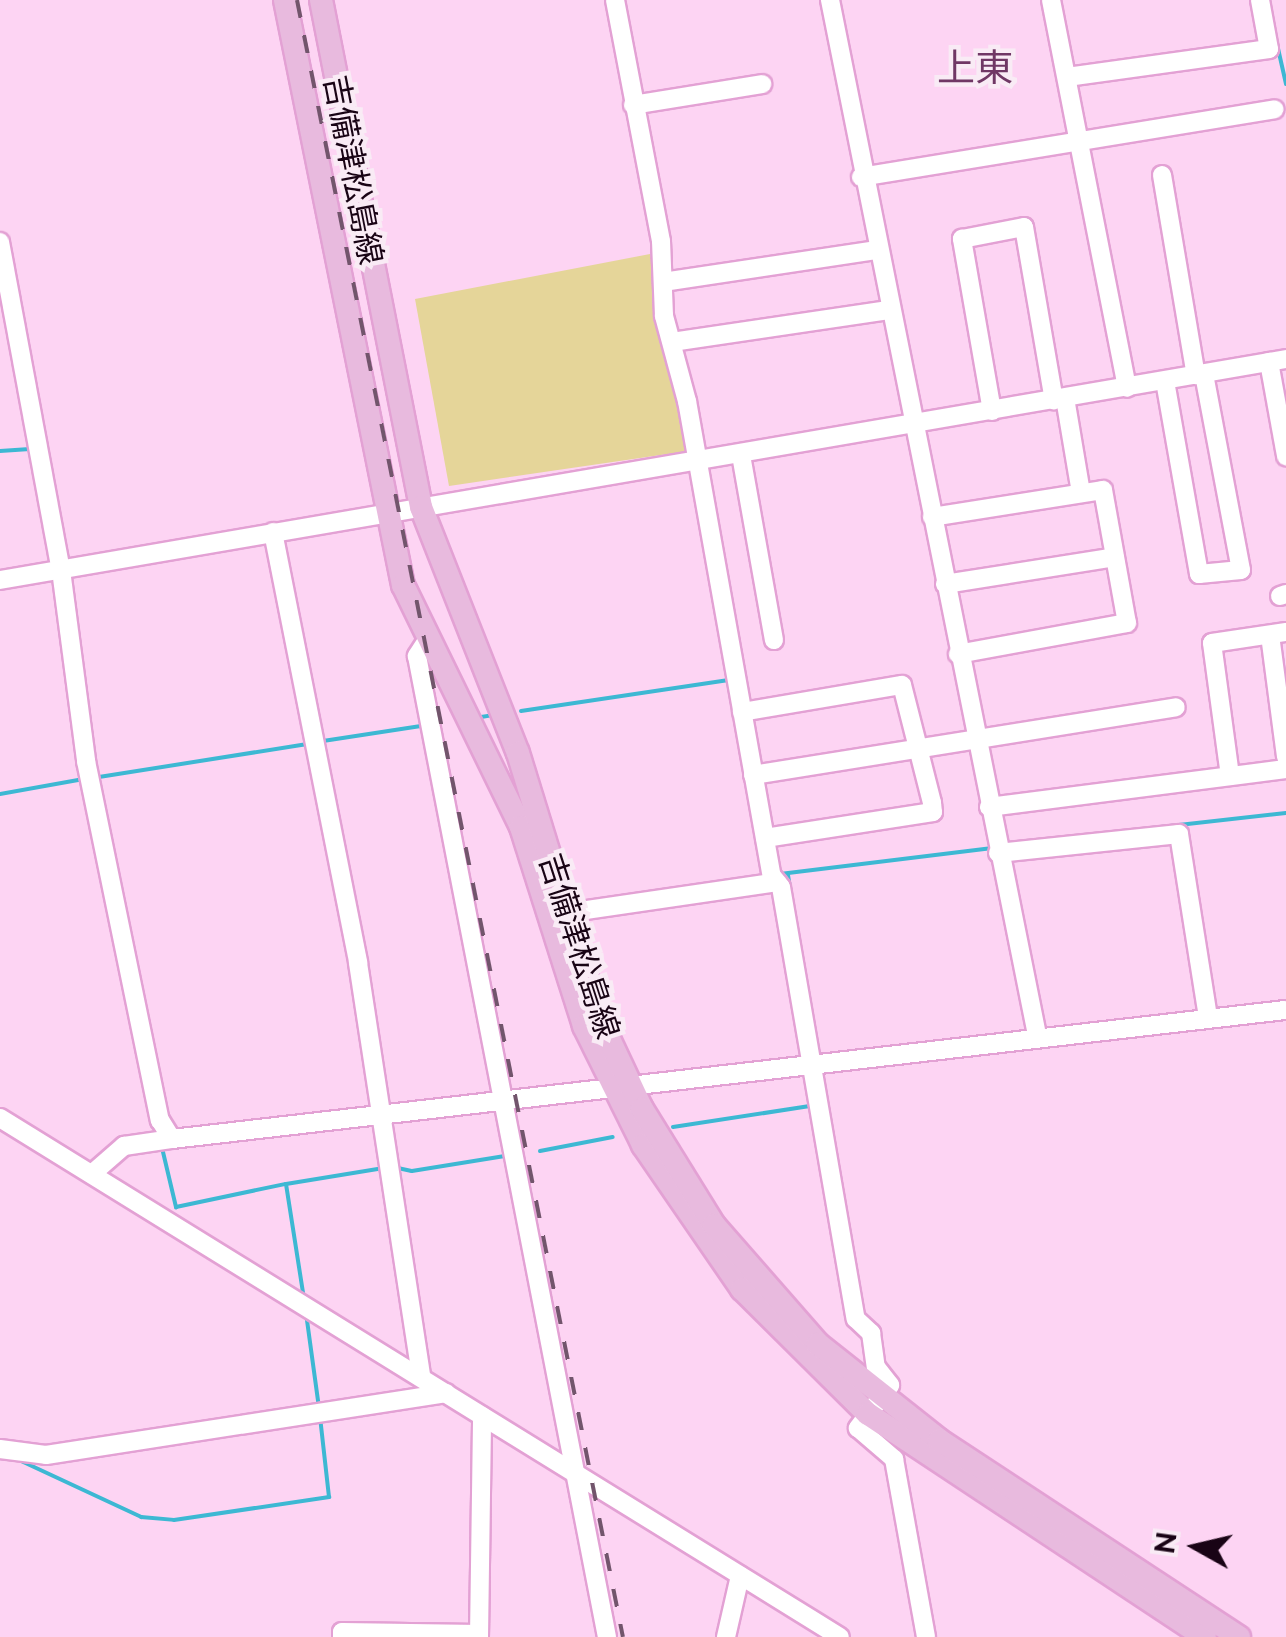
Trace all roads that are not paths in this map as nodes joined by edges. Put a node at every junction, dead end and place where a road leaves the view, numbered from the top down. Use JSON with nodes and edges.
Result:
{"nodes":[{"id":1,"x":285,"y":0,"type":"edge"},
{"id":2,"x":321,"y":0,"type":"edge"},
{"id":3,"x":615,"y":0,"type":"edge"},
{"id":4,"x":830,"y":0,"type":"edge"},
{"id":5,"x":1051,"y":0,"type":"edge"},
{"id":6,"x":1260,"y":0,"type":"edge"},
{"id":7,"x":1067,"y":77,"type":"junction"},
{"id":8,"x":762,"y":84,"type":"dead end"},
{"id":9,"x":638,"y":104,"type":"junction"},
{"id":10,"x":1274,"y":109,"type":"dead end"},
{"id":11,"x":1079,"y":138,"type":"junction"},
{"id":12,"x":1162,"y":175,"type":"dead end"},
{"id":13,"x":861,"y":177,"type":"junction"},
{"id":14,"x":0,"y":242,"type":"edge"},
{"id":15,"x":876,"y":250,"type":"junction"},
{"id":16,"x":668,"y":281,"type":"junction"},
{"id":17,"x":889,"y":310,"type":"junction"},
{"id":18,"x":675,"y":341,"type":"junction"},
{"id":19,"x":1277,"y":360,"type":"edge"},
{"id":20,"x":1200,"y":374,"type":"junction"},
{"id":21,"x":1165,"y":381,"type":"junction"},
{"id":22,"x":1126,"y":388,"type":"junction"},
{"id":23,"x":1060,"y":399,"type":"junction"},
{"id":24,"x":992,"y":411,"type":"junction"},
{"id":25,"x":914,"y":426,"type":"junction"},
{"id":26,"x":742,"y":455,"type":"junction"},
{"id":27,"x":1286,"y":456,"type":"edge"},
{"id":28,"x":701,"y":462,"type":"junction"},
{"id":29,"x":1080,"y":494,"type":"junction"},
{"id":30,"x":421,"y":507,"type":"junction"},
{"id":31,"x":387,"y":511,"type":"junction"},
{"id":32,"x":932,"y":518,"type":"junction"},
{"id":33,"x":273,"y":532,"type":"junction"},
{"id":34,"x":1115,"y":557,"type":"junction"},
{"id":35,"x":61,"y":570,"type":"junction"},
{"id":36,"x":0,"y":580,"type":"edge"},
{"id":37,"x":945,"y":584,"type":"junction"},
{"id":38,"x":1278,"y":634,"type":"edge"},
{"id":39,"x":774,"y":640,"type":"dead end"},
{"id":40,"x":426,"y":642,"type":"junction"},
{"id":41,"x":958,"y":654,"type":"junction"},
{"id":42,"x":1176,"y":707,"type":"dead end"},
{"id":43,"x":746,"y":711,"type":"junction"},
{"id":44,"x":978,"y":738,"type":"junction"},
{"id":45,"x":918,"y":748,"type":"junction"},
{"id":46,"x":1286,"y":757,"type":"edge"},
{"id":47,"x":1286,"y":769,"type":"edge"},
{"id":48,"x":758,"y":774,"type":"junction"},
{"id":49,"x":1230,"y":776,"type":"junction"},
{"id":50,"x":989,"y":807,"type":"junction"},
{"id":51,"x":769,"y":837,"type":"junction"},
{"id":52,"x":997,"y":848,"type":"junction"},
{"id":53,"x":777,"y":882,"type":"junction"},
{"id":54,"x":579,"y":912,"type":"dead end"},
{"id":55,"x":1286,"y":1010,"type":"edge"},
{"id":56,"x":1208,"y":1018,"type":"junction"},
{"id":57,"x":1036,"y":1035,"type":"junction"},
{"id":58,"x":815,"y":1061,"type":"junction"},
{"id":59,"x":621,"y":1086,"type":"junction"},
{"id":60,"x":503,"y":1099,"type":"junction"},
{"id":61,"x":382,"y":1112,"type":"junction"},
{"id":62,"x":0,"y":1118,"type":"edge"},
{"id":63,"x":172,"y":1138,"type":"junction"},
{"id":64,"x":94,"y":1172,"type":"junction"},
{"id":65,"x":421,"y":1377,"type":"junction"},
{"id":66,"x":446,"y":1393,"type":"junction"},
{"id":67,"x":874,"y":1406,"type":"junction"},
{"id":68,"x":482,"y":1416,"type":"junction"},
{"id":69,"x":0,"y":1449,"type":"edge"},
{"id":70,"x":575,"y":1470,"type":"junction"},
{"id":71,"x":740,"y":1576,"type":"junction"},
{"id":72,"x":479,"y":1636,"type":"edge"},
{"id":73,"x":342,"y":1637,"type":"edge"},
{"id":74,"x":607,"y":1637,"type":"edge"},
{"id":75,"x":726,"y":1637,"type":"edge"},
{"id":76,"x":840,"y":1637,"type":"edge"},
{"id":77,"x":926,"y":1637,"type":"edge"},
{"id":78,"x":1205,"y":1637,"type":"edge"},
{"id":79,"x":1239,"y":1637,"type":"edge"}],
"edges":[{"from":1,"to":31,"type":"main road","name":"吉備津松島線"},
{"from":2,"to":30,"type":"main road","name":"吉備津松島線"},
{"from":3,"to":9,"type":"street"},
{"from":4,"to":13,"type":"street"},
{"from":5,"to":7,"type":"street"},
{"from":6,"to":7,"type":"street"},
{"from":7,"to":11,"type":"street"},
{"from":8,"to":9,"type":"street"},
{"from":9,"to":16,"type":"street"},
{"from":10,"to":11,"type":"street"},
{"from":11,"to":13,"type":"street"},
{"from":11,"to":22,"type":"street"},
{"from":12,"to":20,"type":"street"},
{"from":13,"to":15,"type":"street"},
{"from":14,"to":35,"type":"street"},
{"from":15,"to":16,"type":"street"},
{"from":15,"to":17,"type":"street"},
{"from":16,"to":18,"type":"street"},
{"from":17,"to":18,"type":"street"},
{"from":17,"to":25,"type":"street"},
{"from":18,"to":28,"type":"street"},
{"from":19,"to":20,"type":"street"},
{"from":19,"to":27,"type":"street"},
{"from":20,"to":21,"type":"street"},
{"from":20,"to":21,"type":"street"},
{"from":21,"to":22,"type":"street"},
{"from":22,"to":23,"type":"street"},
{"from":23,"to":24,"type":"street"},
{"from":23,"to":24,"type":"street"},
{"from":23,"to":29,"type":"street"},
{"from":24,"to":25,"type":"street"},
{"from":25,"to":26,"type":"street"},
{"from":25,"to":32,"type":"street"},
{"from":26,"to":28,"type":"street"},
{"from":26,"to":39,"type":"street"},
{"from":28,"to":30,"type":"street"},
{"from":28,"to":43,"type":"street"},
{"from":29,"to":32,"type":"street"},
{"from":29,"to":34,"type":"street"},
{"from":30,"to":31,"type":"street"},
{"from":30,"to":59,"type":"main road","name":"吉備津松島線"},
{"from":31,"to":33,"type":"street"},
{"from":31,"to":40,"type":"main road","name":"吉備津松島線"},
{"from":32,"to":37,"type":"street"},
{"from":33,"to":35,"type":"street"},
{"from":33,"to":61,"type":"street"},
{"from":34,"to":37,"type":"street"},
{"from":34,"to":41,"type":"street"},
{"from":35,"to":36,"type":"street"},
{"from":35,"to":63,"type":"street"},
{"from":37,"to":41,"type":"street"},
{"from":38,"to":46,"type":"street"},
{"from":38,"to":49,"type":"street"},
{"from":40,"to":59,"type":"main road","name":"吉備津松島線"},
{"from":40,"to":60,"type":"street"},
{"from":41,"to":44,"type":"street"},
{"from":42,"to":44,"type":"street"},
{"from":43,"to":45,"type":"street"},
{"from":43,"to":48,"type":"street"},
{"from":44,"to":45,"type":"street"},
{"from":44,"to":50,"type":"street"},
{"from":45,"to":48,"type":"street"},
{"from":45,"to":51,"type":"street"},
{"from":47,"to":49,"type":"street"},
{"from":48,"to":51,"type":"street"},
{"from":49,"to":50,"type":"street"},
{"from":50,"to":52,"type":"street"},
{"from":51,"to":53,"type":"street"},
{"from":52,"to":56,"type":"street"},
{"from":52,"to":57,"type":"street"},
{"from":53,"to":54,"type":"street"},
{"from":53,"to":58,"type":"street"},
{"from":55,"to":56,"type":"street"},
{"from":56,"to":57,"type":"street"},
{"from":57,"to":58,"type":"street"},
{"from":58,"to":59,"type":"street"},
{"from":58,"to":67,"type":"street"},
{"from":59,"to":60,"type":"street"},
{"from":59,"to":67,"type":"main road","name":"吉備津松島線"},
{"from":60,"to":61,"type":"street"},
{"from":60,"to":70,"type":"street"},
{"from":61,"to":63,"type":"street"},
{"from":61,"to":65,"type":"street"},
{"from":62,"to":64,"type":"street"},
{"from":63,"to":64,"type":"street"},
{"from":64,"to":65,"type":"street"},
{"from":65,"to":66,"type":"street"},
{"from":66,"to":68,"type":"street"},
{"from":66,"to":69,"type":"street"},
{"from":67,"to":77,"type":"street"},
{"from":67,"to":78,"type":"main road","name":"吉備津松島線"},
{"from":67,"to":79,"type":"main road","name":"吉備津松島線"},
{"from":68,"to":70,"type":"street"},
{"from":68,"to":72,"type":"street"},
{"from":70,"to":71,"type":"street"},
{"from":70,"to":74,"type":"street"},
{"from":71,"to":75,"type":"street"},
{"from":71,"to":76,"type":"street"},
{"from":72,"to":73,"type":"street"}]}
